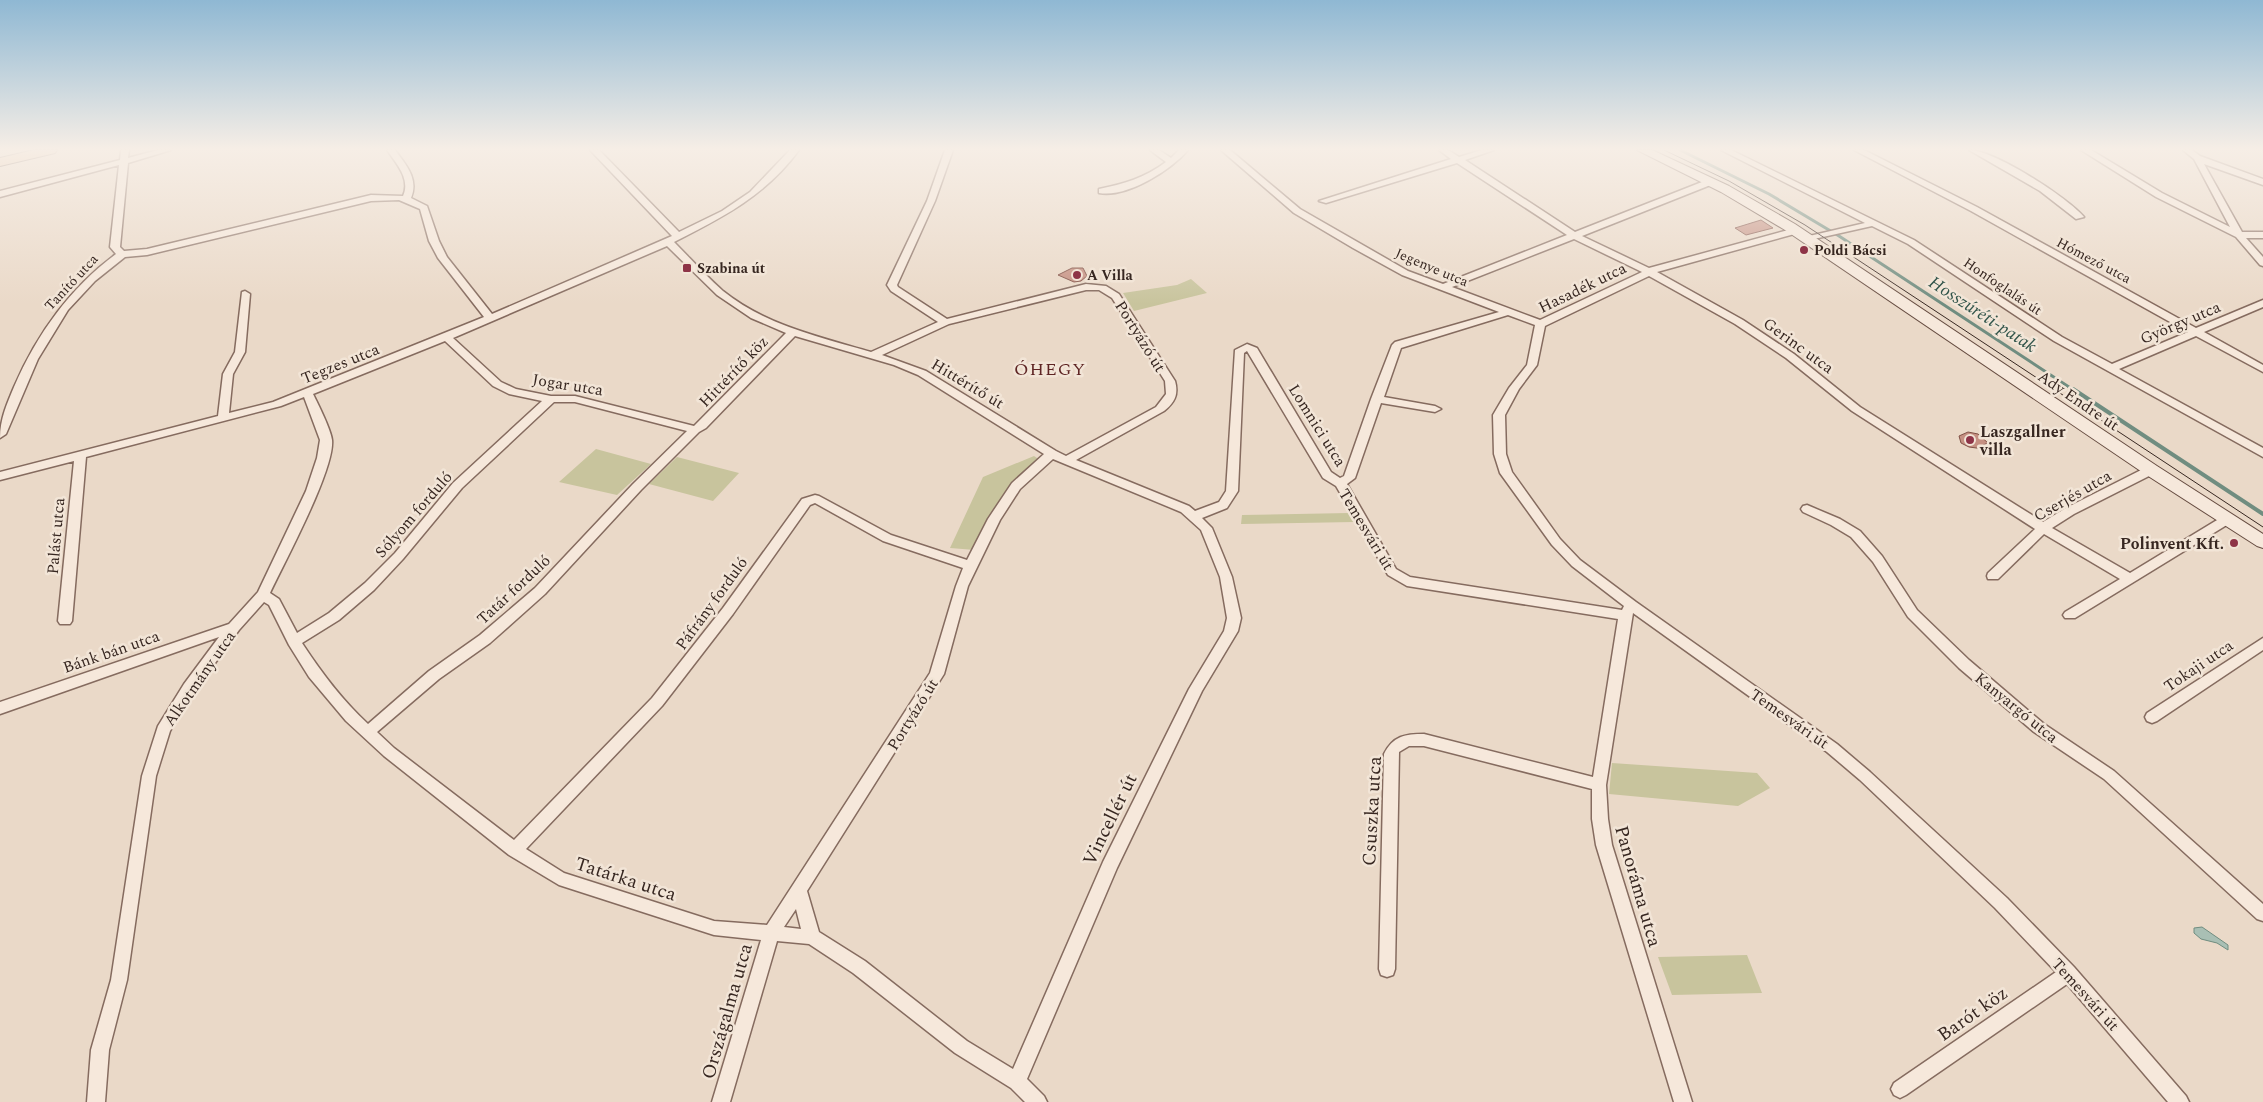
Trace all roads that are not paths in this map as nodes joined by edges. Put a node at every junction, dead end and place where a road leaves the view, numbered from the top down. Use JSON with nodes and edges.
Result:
{"nodes":[{"id":1,"x":120,"y":201,"type":"edge"},
{"id":2,"x":357,"y":201,"type":"edge"},
{"id":3,"x":413,"y":201,"type":"edge"},
{"id":4,"x":639,"y":201,"type":"edge"},
{"id":5,"x":742,"y":201,"type":"edge"},
{"id":6,"x":931,"y":201,"type":"edge"},
{"id":7,"x":1285,"y":201,"type":"edge"},
{"id":8,"x":1521,"y":201,"type":"edge"},
{"id":9,"x":1661,"y":201,"type":"edge"},
{"id":10,"x":1744,"y":201,"type":"edge"},
{"id":11,"x":1830,"y":201,"type":"edge"},
{"id":12,"x":1957,"y":201,"type":"edge"},
{"id":13,"x":2061,"y":201,"type":"edge"},
{"id":14,"x":2170,"y":201,"type":"edge"},
{"id":15,"x":2221,"y":201,"type":"edge"},
{"id":16,"x":2079,"y":217,"type":"dead end"},
{"id":17,"x":1875,"y":223,"type":"junction"},
{"id":18,"x":1795,"y":231,"type":"junction"},
{"id":19,"x":2239,"y":235,"type":"junction"},
{"id":20,"x":2263,"y":235,"type":"edge"},
{"id":21,"x":1574,"y":236,"type":"junction"},
{"id":22,"x":1808,"y":239,"type":"junction"},
{"id":23,"x":673,"y":240,"type":"junction"},
{"id":24,"x":123,"y":254,"type":"junction"},
{"id":25,"x":2263,"y":263,"type":"edge"},
{"id":26,"x":1649,"y":272,"type":"junction"},
{"id":27,"x":1444,"y":287,"type":"junction"},
{"id":28,"x":245,"y":294,"type":"dead end"},
{"id":29,"x":2263,"y":303,"type":"edge"},
{"id":30,"x":1509,"y":312,"type":"junction"},
{"id":31,"x":491,"y":319,"type":"junction"},
{"id":32,"x":946,"y":322,"type":"junction"},
{"id":33,"x":1540,"y":324,"type":"junction"},
{"id":34,"x":2197,"y":331,"type":"junction"},
{"id":35,"x":793,"y":332,"type":"junction"},
{"id":36,"x":446,"y":338,"type":"junction"},
{"id":37,"x":873,"y":355,"type":"junction"},
{"id":38,"x":2110,"y":369,"type":"junction"},
{"id":39,"x":2263,"y":369,"type":"edge"},
{"id":40,"x":308,"y":394,"type":"junction"},
{"id":41,"x":551,"y":399,"type":"junction"},
{"id":42,"x":1376,"y":399,"type":"junction"},
{"id":43,"x":1435,"y":409,"type":"dead end"},
{"id":44,"x":223,"y":418,"type":"junction"},
{"id":45,"x":695,"y":430,"type":"junction"},
{"id":46,"x":0,"y":434,"type":"edge"},
{"id":47,"x":2263,"y":453,"type":"edge"},
{"id":48,"x":1052,"y":454,"type":"junction"},
{"id":49,"x":80,"y":455,"type":"junction"},
{"id":50,"x":1065,"y":461,"type":"junction"},
{"id":51,"x":2151,"y":470,"type":"junction"},
{"id":52,"x":0,"y":476,"type":"edge"},
{"id":53,"x":1340,"y":482,"type":"junction"},
{"id":54,"x":1807,"y":508,"type":"dead end"},
{"id":55,"x":1195,"y":516,"type":"junction"},
{"id":56,"x":2226,"y":520,"type":"junction"},
{"id":57,"x":2043,"y":528,"type":"junction"},
{"id":58,"x":2263,"y":542,"type":"edge"},
{"id":59,"x":970,"y":566,"type":"junction"},
{"id":60,"x":1993,"y":576,"type":"dead end"},
{"id":61,"x":1226,"y":577,"type":"joint"},
{"id":62,"x":2130,"y":578,"type":"junction"},
{"id":63,"x":263,"y":595,"type":"junction"},
{"id":64,"x":1628,"y":610,"type":"junction"},
{"id":65,"x":2070,"y":615,"type":"dead end"},
{"id":66,"x":65,"y":621,"type":"dead end"},
{"id":67,"x":234,"y":627,"type":"junction"},
{"id":68,"x":294,"y":641,"type":"junction"},
{"id":69,"x":2263,"y":643,"type":"edge"},
{"id":70,"x":0,"y":708,"type":"edge"},
{"id":71,"x":2152,"y":717,"type":"dead end"},
{"id":72,"x":368,"y":732,"type":"junction"},
{"id":73,"x":1600,"y":786,"type":"junction"},
{"id":74,"x":515,"y":850,"type":"junction"},
{"id":75,"x":799,"y":892,"type":"junction"},
{"id":76,"x":2263,"y":914,"type":"edge"},
{"id":77,"x":772,"y":932,"type":"junction"},
{"id":78,"x":812,"y":937,"type":"junction"},
{"id":79,"x":1387,"y":969,"type":"dead end"},
{"id":80,"x":2068,"y":973,"type":"junction"},
{"id":81,"x":1017,"y":1082,"type":"junction"},
{"id":82,"x":1900,"y":1089,"type":"dead end"},
{"id":83,"x":96,"y":1102,"type":"edge"},
{"id":84,"x":722,"y":1102,"type":"edge"},
{"id":85,"x":1038,"y":1102,"type":"edge"},
{"id":86,"x":1683,"y":1102,"type":"edge"},
{"id":87,"x":2180,"y":1102,"type":"edge"}],
"edges":[{"from":1,"to":24,"type":"street","name":"Tanító utca"},
{"from":2,"to":24,"type":"street"},
{"from":3,"to":31,"type":"street"},
{"from":4,"to":23,"type":"street"},
{"from":5,"to":23,"type":"street","name":"Tegzes utca"},
{"from":6,"to":32,"type":"street"},
{"from":7,"to":27,"type":"street","name":"Jegenye utca"},
{"from":8,"to":21,"type":"street","name":"Gerinc utca"},
{"from":9,"to":21,"type":"street"},
{"from":10,"to":18,"type":"street","name":"Ady Endre út"},
{"from":11,"to":17,"type":"street","name":"Honfoglalás út"},
{"from":12,"to":34,"type":"street","name":"Hómező utca"},
{"from":13,"to":16,"type":"street"},
{"from":14,"to":19,"type":"street"},
{"from":15,"to":19,"type":"street"},
{"from":17,"to":22,"type":"street"},
{"from":17,"to":38,"type":"street","name":"Honfoglalás út"},
{"from":18,"to":22,"type":"street","name":"Ady Endre út"},
{"from":18,"to":26,"type":"street","name":"Hasadék utca"},
{"from":19,"to":20,"type":"street"},
{"from":19,"to":25,"type":"street"},
{"from":21,"to":26,"type":"street","name":"Gerinc utca"},
{"from":21,"to":27,"type":"street"},
{"from":22,"to":51,"type":"street","name":"Ady Endre út"},
{"from":23,"to":31,"type":"street","name":"Tegzes utca"},
{"from":23,"to":35,"type":"street","name":"Hittérítő út"},
{"from":24,"to":46,"type":"street","name":"Tanító utca"},
{"from":26,"to":33,"type":"street","name":"Hasadék utca"},
{"from":26,"to":57,"type":"street","name":"Gerinc utca"},
{"from":27,"to":30,"type":"street","name":"Jegenye utca"},
{"from":28,"to":44,"type":"street"},
{"from":29,"to":34,"type":"street","name":"György utca"},
{"from":30,"to":33,"type":"street","name":"Jegenye utca"},
{"from":30,"to":42,"type":"street","name":"Lomnici utca"},
{"from":31,"to":36,"type":"street","name":"Tegzes utca"},
{"from":32,"to":37,"type":"street","name":"Portyázó út"},
{"from":32,"to":50,"type":"street","name":"Portyázó út"},
{"from":33,"to":64,"type":"street","name":"Hasadék utca"},
{"from":34,"to":38,"type":"street","name":"György utca"},
{"from":34,"to":39,"type":"street","name":"Hómező utca"},
{"from":35,"to":37,"type":"street","name":"Hittérítő út"},
{"from":35,"to":45,"type":"street","name":"Hittérítő köz"},
{"from":36,"to":40,"type":"street","name":"Tegzes utca"},
{"from":36,"to":41,"type":"street","name":"Jogar utca"},
{"from":37,"to":48,"type":"street","name":"Hittérítő út"},
{"from":38,"to":47,"type":"street","name":"Honfoglalás út"},
{"from":40,"to":44,"type":"street","name":"Tegzes utca"},
{"from":40,"to":63,"type":"street","name":"Alkotmány utca"},
{"from":41,"to":45,"type":"street","name":"Jogar utca"},
{"from":41,"to":68,"type":"street","name":"Sólyom forduló"},
{"from":42,"to":43,"type":"street"},
{"from":42,"to":53,"type":"street","name":"Lomnici utca"},
{"from":44,"to":49,"type":"street","name":"Tegzes utca"},
{"from":45,"to":72,"type":"street","name":"Tatár forduló"},
{"from":48,"to":50,"type":"street","name":"Hittérítő út"},
{"from":48,"to":59,"type":"street","name":"Portyázó út"},
{"from":49,"to":52,"type":"street","name":"Tegzes utca"},
{"from":49,"to":66,"type":"street","name":"Palást utca"},
{"from":50,"to":55,"type":"street","name":"Hittérítő út"},
{"from":51,"to":56,"type":"street","name":"Ady Endre út"},
{"from":51,"to":57,"type":"street","name":"Cserjés utca"},
{"from":53,"to":55,"type":"street","name":"Lomnici utca"},
{"from":53,"to":64,"type":"street","name":"Temesvári út"},
{"from":54,"to":76,"type":"street","name":"Kanyargó utca"},
{"from":55,"to":61,"type":"street","name":"Hittérítő út"},
{"from":56,"to":58,"type":"street","name":"Ady Endre út"},
{"from":56,"to":62,"type":"street"},
{"from":57,"to":60,"type":"street","name":"Cserjés utca"},
{"from":57,"to":62,"type":"street","name":"Gerinc utca"},
{"from":59,"to":74,"type":"street","name":"Páfrány forduló"},
{"from":59,"to":75,"type":"street","name":"Portyázó út"},
{"from":61,"to":81,"type":"street","name":"Vincellér út"},
{"from":62,"to":65,"type":"street"},
{"from":63,"to":67,"type":"street","name":"Alkotmány utca"},
{"from":63,"to":68,"type":"street","name":"Tatárka utca"},
{"from":64,"to":73,"type":"street","name":"Panoráma utca"},
{"from":64,"to":80,"type":"street","name":"Temesvári út"},
{"from":67,"to":70,"type":"street","name":"Bánk bán utca"},
{"from":67,"to":83,"type":"street","name":"Alkotmány utca"},
{"from":68,"to":72,"type":"street","name":"Tatárka utca"},
{"from":69,"to":71,"type":"street","name":"Tokaji utca"},
{"from":72,"to":74,"type":"street","name":"Tatárka utca"},
{"from":73,"to":79,"type":"street","name":"Csuszka utca"},
{"from":73,"to":86,"type":"street","name":"Panoráma utca"},
{"from":74,"to":77,"type":"street","name":"Tatárka utca"},
{"from":75,"to":77,"type":"street","name":"Portyázó út"},
{"from":75,"to":78,"type":"street"},
{"from":77,"to":78,"type":"street","name":"Tatárka utca"},
{"from":77,"to":84,"type":"street","name":"Országalma utca"},
{"from":78,"to":81,"type":"street","name":"Tatárka utca"},
{"from":80,"to":82,"type":"street","name":"Barót köz"},
{"from":80,"to":87,"type":"street","name":"Temesvári út"},
{"from":81,"to":85,"type":"street","name":"Tatárka utca"}]}
